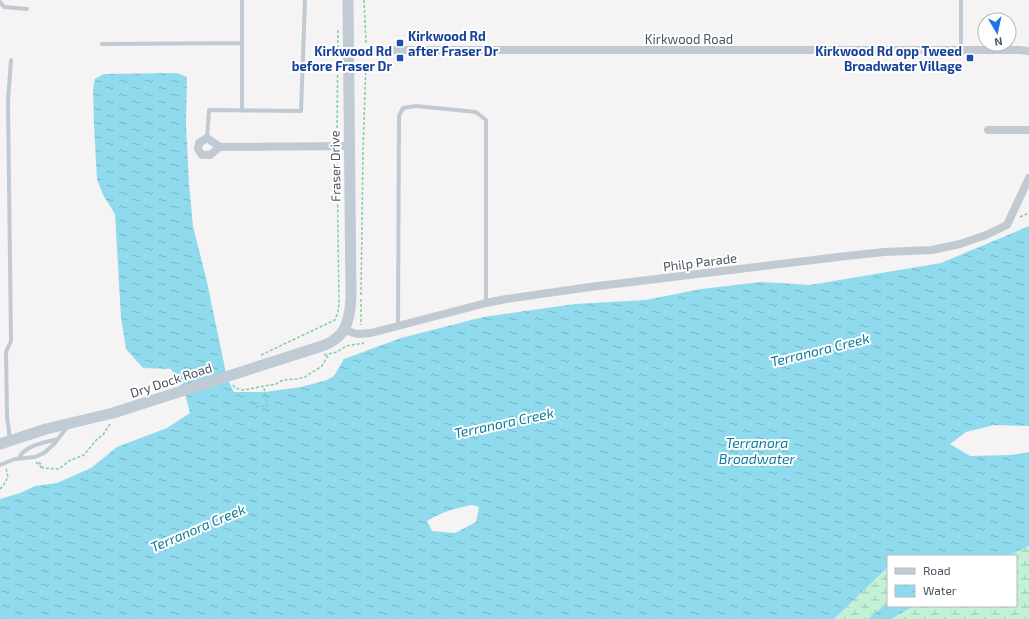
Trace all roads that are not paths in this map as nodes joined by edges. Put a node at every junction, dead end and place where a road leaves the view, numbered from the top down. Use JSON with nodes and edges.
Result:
{"nodes":[{"id":1,"x":242,"y":0,"type":"edge"},
{"id":2,"x":305,"y":0,"type":"edge"},
{"id":3,"x":348,"y":0,"type":"edge"},
{"id":4,"x":961,"y":0,"type":"edge"},
{"id":5,"x":0,"y":2,"type":"edge"},
{"id":6,"x":28,"y":9,"type":"dead end"},
{"id":7,"x":242,"y":43,"type":"junction"},
{"id":8,"x":102,"y":44,"type":"dead end"},
{"id":9,"x":961,"y":51,"type":"junction"},
{"id":10,"x":1029,"y":51,"type":"edge"},
{"id":11,"x":348,"y":53,"type":"junction"},
{"id":12,"x":11,"y":60,"type":"dead end"},
{"id":13,"x":242,"y":111,"type":"junction"},
{"id":14,"x":988,"y":130,"type":"dead end"},
{"id":15,"x":1029,"y":130,"type":"edge"},
{"id":16,"x":207,"y":138,"type":"junction"},
{"id":17,"x":349,"y":146,"type":"junction"},
{"id":18,"x":220,"y":147,"type":"junction"},
{"id":19,"x":1029,"y":178,"type":"edge"},
{"id":20,"x":486,"y":303,"type":"junction"},
{"id":21,"x":398,"y":326,"type":"junction"},
{"id":22,"x":344,"y":330,"type":"junction"},
{"id":23,"x":70,"y":424,"type":"junction"},
{"id":24,"x":59,"y":438,"type":"junction"},
{"id":25,"x":5,"y":442,"type":"edge"},
{"id":26,"x":19,"y":458,"type":"junction"},
{"id":27,"x":0,"y":465,"type":"edge"}],
"edges":[{"from":1,"to":7,"type":"lane"},
{"from":2,"to":13,"type":"lane"},
{"from":3,"to":11,"type":"street","name":"Fraser Drive"},
{"from":4,"to":9,"type":"lane"},
{"from":5,"to":6,"type":"lane"},
{"from":7,"to":8,"type":"lane"},
{"from":7,"to":13,"type":"lane"},
{"from":9,"to":10,"type":"street","name":"Kirkwood Road"},
{"from":9,"to":11,"type":"street","name":"Kirkwood Road"},
{"from":11,"to":17,"type":"street","name":"Fraser Drive"},
{"from":12,"to":25,"type":"lane"},
{"from":13,"to":16,"type":"lane"},
{"from":14,"to":15,"type":"street"},
{"from":16,"to":18,"type":"street"},
{"from":16,"to":18,"type":"street"},
{"from":17,"to":18,"type":"street"},
{"from":17,"to":22,"type":"street","name":"Fraser Drive"},
{"from":19,"to":20,"type":"street","name":"Philp Parade"},
{"from":20,"to":21,"type":"street","name":"Philp Parade"},
{"from":20,"to":21,"type":"lane"},
{"from":21,"to":22,"type":"street","name":"Philp Parade"},
{"from":22,"to":23,"type":"street","name":"Dry Dock Road"},
{"from":23,"to":24,"type":"lane"},
{"from":23,"to":25,"type":"street","name":"Dry Dock Road"},
{"from":24,"to":26,"type":"lane"},
{"from":24,"to":26,"type":"lane"},
{"from":26,"to":27,"type":"lane"}]}
